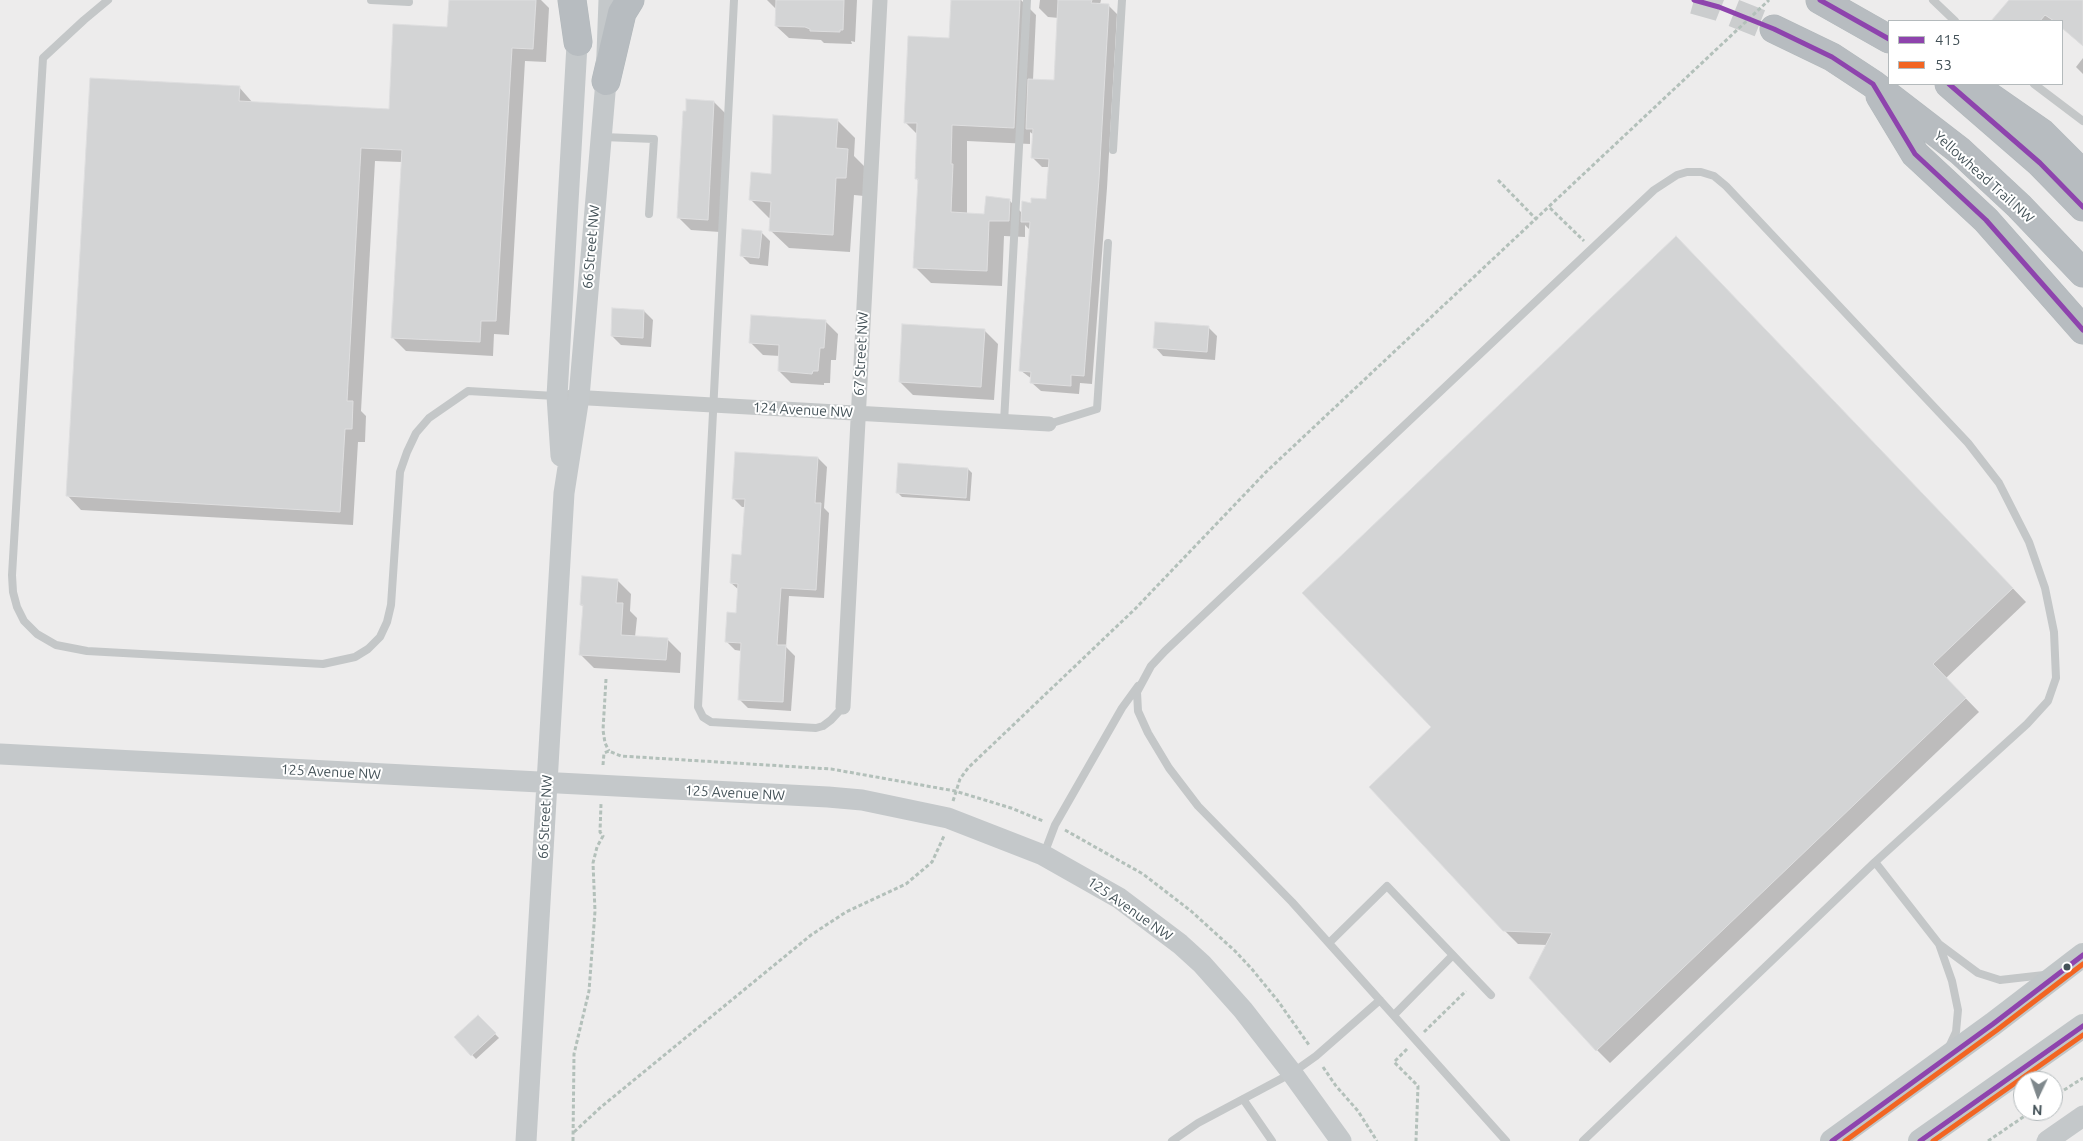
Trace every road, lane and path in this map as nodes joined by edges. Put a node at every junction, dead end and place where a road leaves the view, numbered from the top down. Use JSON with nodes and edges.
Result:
{"nodes":[{"id":1,"x":108,"y":0,"type":"edge"},
{"id":2,"x":371,"y":0,"type":"edge"},
{"id":3,"x":572,"y":0,"type":"edge"},
{"id":4,"x":580,"y":0,"type":"edge"},
{"id":5,"x":609,"y":0,"type":"edge"},
{"id":6,"x":630,"y":0,"type":"edge"},
{"id":7,"x":734,"y":0,"type":"edge"},
{"id":8,"x":880,"y":0,"type":"edge"},
{"id":9,"x":1027,"y":0,"type":"edge"},
{"id":10,"x":1122,"y":0,"type":"edge"},
{"id":11,"x":1769,"y":0,"type":"edge"},
{"id":12,"x":1820,"y":0,"type":"edge"},
{"id":13,"x":1933,"y":0,"type":"edge"},
{"id":14,"x":409,"y":2,"type":"dead end"},
{"id":15,"x":1954,"y":20,"type":"edge"},
{"id":16,"x":1774,"y":29,"type":"tunnel mouth"},
{"id":17,"x":1888,"y":38,"type":"edge"},
{"id":18,"x":578,"y":42,"type":"junction"},
{"id":19,"x":606,"y":82,"type":"junction"},
{"id":20,"x":1873,"y":84,"type":"junction"},
{"id":21,"x":1950,"y":85,"type":"edge"},
{"id":22,"x":1970,"y":85,"type":"edge"},
{"id":23,"x":2035,"y":85,"type":"edge"},
{"id":24,"x":2083,"y":121,"type":"edge"},
{"id":25,"x":601,"y":137,"type":"junction"},
{"id":26,"x":1113,"y":150,"type":"dead end"},
{"id":27,"x":2083,"y":174,"type":"edge"},
{"id":28,"x":1498,"y":180,"type":"dead end"},
{"id":29,"x":2083,"y":207,"type":"edge"},
{"id":30,"x":1550,"y":208,"type":"junction"},
{"id":31,"x":649,"y":214,"type":"dead end"},
{"id":32,"x":1537,"y":220,"type":"junction"},
{"id":33,"x":1108,"y":243,"type":"dead end"},
{"id":34,"x":1591,"y":249,"type":"junction"},
{"id":35,"x":2083,"y":273,"type":"edge"},
{"id":36,"x":2083,"y":330,"type":"edge"},
{"id":37,"x":557,"y":396,"type":"junction"},
{"id":38,"x":578,"y":397,"type":"junction"},
{"id":39,"x":713,"y":405,"type":"junction"},
{"id":40,"x":858,"y":413,"type":"junction"},
{"id":41,"x":1004,"y":422,"type":"junction"},
{"id":42,"x":1049,"y":424,"type":"joint"},
{"id":43,"x":564,"y":493,"type":"junction"},
{"id":44,"x":1143,"y":678,"type":"junction"},
{"id":45,"x":606,"y":679,"type":"dead end"},
{"id":46,"x":843,"y":707,"type":"joint"},
{"id":47,"x":609,"y":751,"type":"junction"},
{"id":48,"x":604,"y":753,"type":"dead end"},
{"id":49,"x":0,"y":754,"type":"edge"},
{"id":50,"x":547,"y":783,"type":"junction"},
{"id":51,"x":955,"y":791,"type":"junction"},
{"id":52,"x":952,"y":804,"type":"dead end"},
{"id":53,"x":1032,"y":817,"type":"dead end"},
{"id":54,"x":600,"y":832,"type":"dead end"},
{"id":55,"x":945,"y":833,"type":"dead end"},
{"id":56,"x":1078,"y":836,"type":"dead end"},
{"id":57,"x":1043,"y":855,"type":"junction"},
{"id":58,"x":1875,"y":862,"type":"junction"},
{"id":59,"x":1329,"y":943,"type":"junction"},
{"id":60,"x":1939,"y":944,"type":"junction"},
{"id":61,"x":1453,"y":955,"type":"junction"},
{"id":62,"x":2083,"y":955,"type":"edge"},
{"id":63,"x":2059,"y":973,"type":"junction"},
{"id":64,"x":1491,"y":995,"type":"dead end"},
{"id":65,"x":1380,"y":1000,"type":"junction"},
{"id":66,"x":1394,"y":1015,"type":"junction"},
{"id":67,"x":2083,"y":1026,"type":"edge"},
{"id":68,"x":1301,"y":1033,"type":"dead end"},
{"id":69,"x":1934,"y":1068,"type":"junction"},
{"id":70,"x":1292,"y":1073,"type":"junction"},
{"id":71,"x":2083,"y":1078,"type":"edge"},
{"id":72,"x":1332,"y":1079,"type":"dead end"},
{"id":73,"x":2063,"y":1091,"type":"edge"},
{"id":74,"x":1242,"y":1099,"type":"junction"},
{"id":75,"x":2083,"y":1116,"type":"edge"},
{"id":76,"x":2017,"y":1121,"type":"edge"},
{"id":77,"x":574,"y":1132,"type":"junction"},
{"id":78,"x":526,"y":1141,"type":"edge"},
{"id":79,"x":573,"y":1141,"type":"edge"},
{"id":80,"x":1172,"y":1141,"type":"edge"},
{"id":81,"x":1272,"y":1141,"type":"edge"},
{"id":82,"x":1341,"y":1141,"type":"edge"},
{"id":83,"x":1377,"y":1141,"type":"edge"},
{"id":84,"x":1506,"y":1141,"type":"edge"},
{"id":85,"x":1583,"y":1141,"type":"edge"},
{"id":86,"x":1832,"y":1141,"type":"edge"},
{"id":87,"x":1920,"y":1141,"type":"edge"},
{"id":88,"x":1988,"y":1141,"type":"edge"},
{"id":89,"x":2047,"y":1141,"type":"edge"}],
"edges":[{"from":1,"to":37,"type":"lane"},
{"from":2,"to":14,"type":"lane"},
{"from":3,"to":18,"type":"highway"},
{"from":4,"to":18,"type":"main road","name":"66 Street NW"},
{"from":5,"to":19,"type":"main road","name":"66 Street NW"},
{"from":6,"to":19,"type":"highway"},
{"from":7,"to":39,"type":"lane"},
{"from":8,"to":40,"type":"street","name":"67 Street NW"},
{"from":9,"to":41,"type":"lane"},
{"from":10,"to":26,"type":"lane"},
{"from":11,"to":30,"type":"path"},
{"from":12,"to":17,"type":"highway"},
{"from":13,"to":15,"type":"lane"},
{"from":16,"to":20,"type":"highway","name":"Yellowhead Trail NW"},
{"from":18,"to":37,"type":"main road","name":"66 Street NW"},
{"from":19,"to":25,"type":"main road","name":"66 Street NW"},
{"from":20,"to":35,"type":"highway","name":"Yellowhead Trail NW"},
{"from":20,"to":36,"type":"highway"},
{"from":21,"to":29,"type":"highway"},
{"from":22,"to":27,"type":"highway"},
{"from":23,"to":24,"type":"lane"},
{"from":25,"to":31,"type":"lane"},
{"from":25,"to":38,"type":"main road","name":"66 Street NW"},
{"from":28,"to":32,"type":"path"},
{"from":30,"to":32,"type":"path"},
{"from":30,"to":34,"type":"path"},
{"from":32,"to":51,"type":"path"},
{"from":33,"to":42,"type":"lane"},
{"from":34,"to":44,"type":"lane"},
{"from":34,"to":58,"type":"lane"},
{"from":37,"to":38,"type":"street","name":"124 Avenue NW"},
{"from":37,"to":43,"type":"main road","name":"66 Street NW"},
{"from":38,"to":39,"type":"street","name":"124 Avenue NW"},
{"from":38,"to":43,"type":"main road","name":"66 Street NW"},
{"from":39,"to":40,"type":"street","name":"124 Avenue NW"},
{"from":39,"to":46,"type":"lane"},
{"from":40,"to":41,"type":"street","name":"124 Avenue NW"},
{"from":40,"to":46,"type":"street","name":"67 Street NW"},
{"from":41,"to":42,"type":"street","name":"124 Avenue NW"},
{"from":43,"to":50,"type":"main road","name":"66 Street NW"},
{"from":44,"to":57,"type":"lane"},
{"from":44,"to":59,"type":"lane"},
{"from":45,"to":47,"type":"path"},
{"from":47,"to":48,"type":"path"},
{"from":47,"to":51,"type":"path"},
{"from":49,"to":50,"type":"main road","name":"125 Avenue NW"},
{"from":50,"to":57,"type":"main road","name":"125 Avenue NW"},
{"from":50,"to":78,"type":"main road","name":"66 Street NW"},
{"from":51,"to":52,"type":"path"},
{"from":51,"to":53,"type":"path"},
{"from":54,"to":77,"type":"path"},
{"from":55,"to":77,"type":"path"},
{"from":56,"to":68,"type":"path"},
{"from":57,"to":70,"type":"main road","name":"125 Avenue NW"},
{"from":58,"to":60,"type":"lane"},
{"from":58,"to":85,"type":"lane"},
{"from":59,"to":61,"type":"lane"},
{"from":59,"to":65,"type":"lane"},
{"from":60,"to":63,"type":"lane"},
{"from":60,"to":69,"type":"lane"},
{"from":61,"to":64,"type":"lane"},
{"from":61,"to":66,"type":"lane"},
{"from":62,"to":63,"type":"main road"},
{"from":63,"to":69,"type":"main road"},
{"from":65,"to":66,"type":"lane"},
{"from":65,"to":70,"type":"lane"},
{"from":66,"to":84,"type":"lane"},
{"from":67,"to":87,"type":"main road"},
{"from":69,"to":86,"type":"main road"},
{"from":70,"to":74,"type":"lane"},
{"from":70,"to":82,"type":"main road","name":"125 Avenue NW"},
{"from":71,"to":73,"type":"path"},
{"from":72,"to":83,"type":"path"},
{"from":74,"to":80,"type":"lane"},
{"from":74,"to":81,"type":"lane"},
{"from":75,"to":89,"type":"main road"},
{"from":76,"to":88,"type":"path"},
{"from":77,"to":79,"type":"path"}]}
